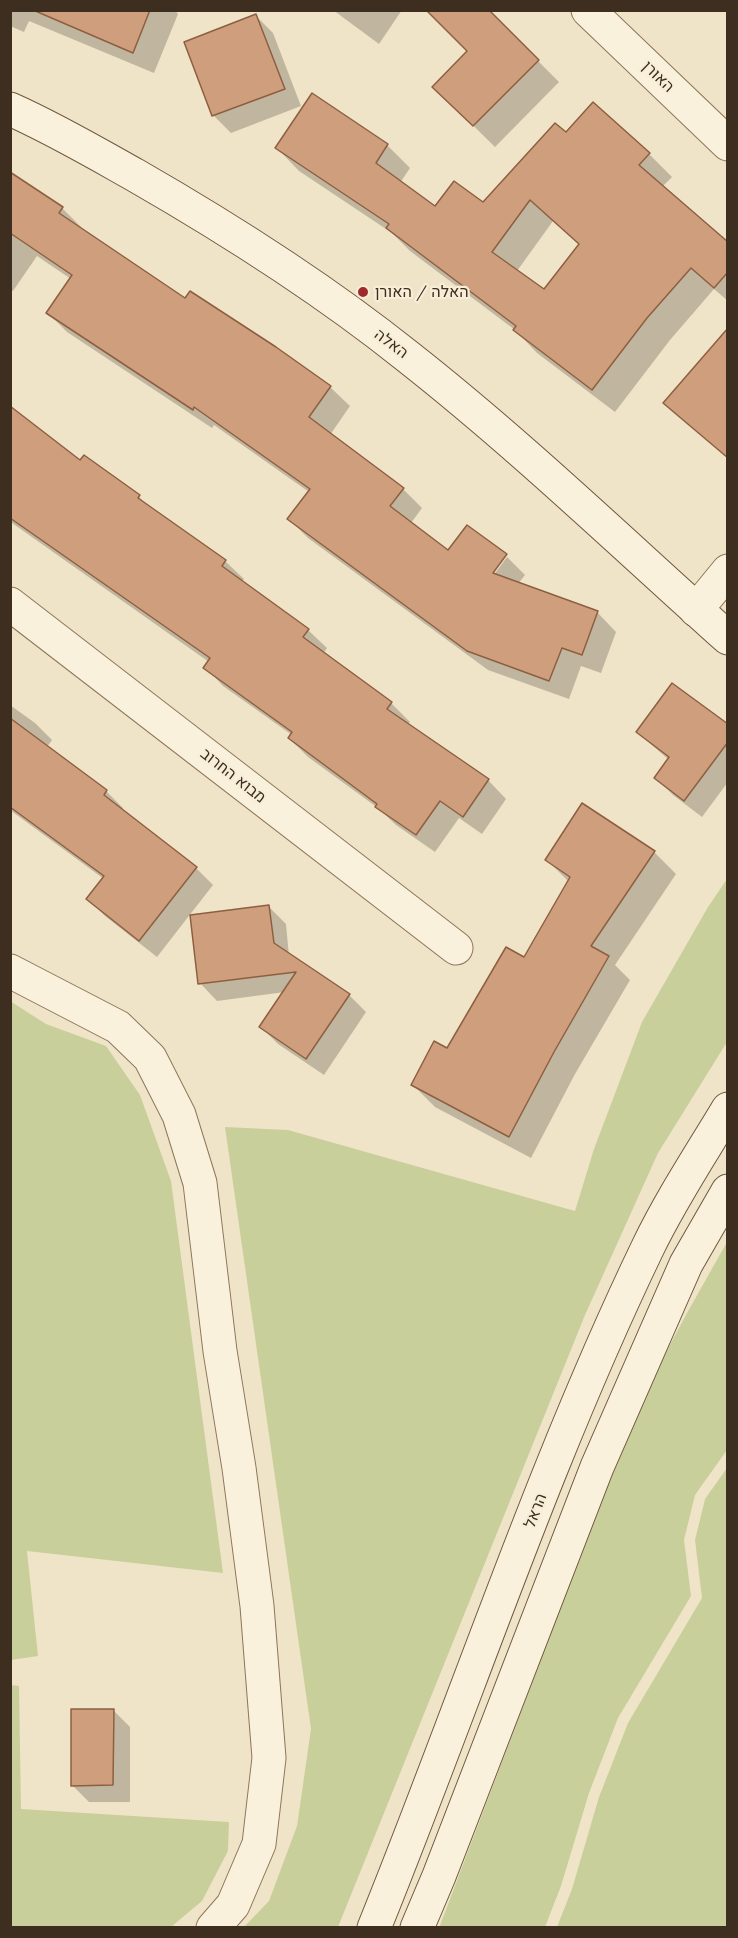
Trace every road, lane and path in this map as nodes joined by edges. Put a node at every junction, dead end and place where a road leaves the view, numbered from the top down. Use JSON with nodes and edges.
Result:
{"nodes":[{"id":1,"x":588,"y":10,"type":"edge"},
{"id":2,"x":10,"y":109,"type":"edge"},
{"id":3,"x":728,"y":144,"type":"edge"},
{"id":4,"x":728,"y":571,"type":"edge"},
{"id":5,"x":10,"y":604,"type":"edge"},
{"id":6,"x":696,"y":610,"type":"junction"},
{"id":7,"x":728,"y":638,"type":"edge"},
{"id":8,"x":456,"y":948,"type":"dead end"},
{"id":9,"x":10,"y":971,"type":"edge"},
{"id":10,"x":728,"y":1109,"type":"edge"},
{"id":11,"x":728,"y":1191,"type":"edge"},
{"id":12,"x":213,"y":1928,"type":"edge"},
{"id":13,"x":374,"y":1928,"type":"edge"},
{"id":14,"x":417,"y":1928,"type":"edge"}],
"edges":[{"from":1,"to":3,"type":"street","name":"האורן"},
{"from":2,"to":6,"type":"street","name":"האלה"},
{"from":4,"to":6,"type":"street"},
{"from":5,"to":8,"type":"street","name":"מבוא החרוב"},
{"from":6,"to":7,"type":"street","name":"האלה"},
{"from":9,"to":12,"type":"street"},
{"from":10,"to":13,"type":"street","name":"הראל"},
{"from":11,"to":14,"type":"street"}]}
